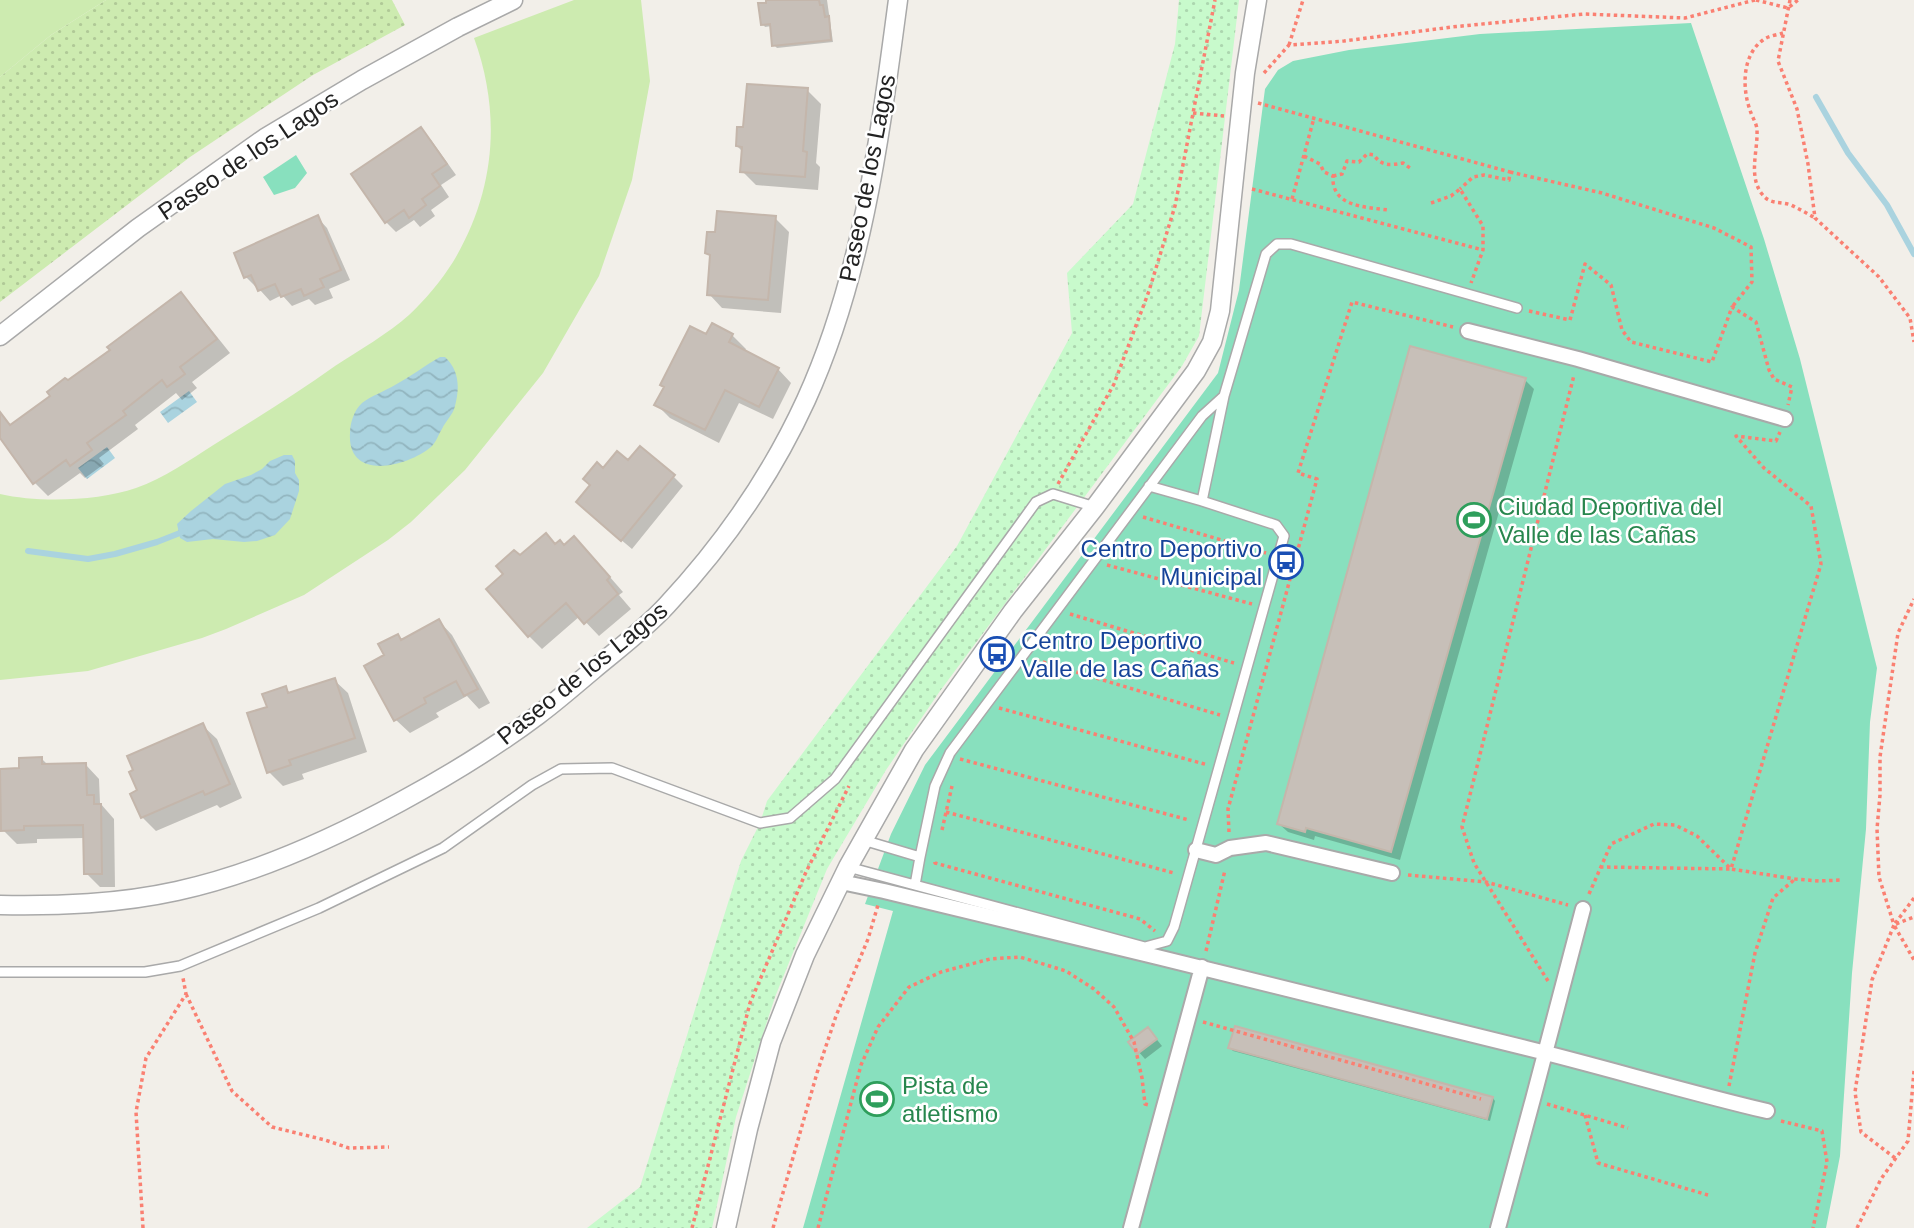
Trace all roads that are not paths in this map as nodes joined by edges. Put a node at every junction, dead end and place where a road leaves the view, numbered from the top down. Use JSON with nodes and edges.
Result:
{"nodes":[{"id":1,"x":513,"y":0,"type":"edge"},
{"id":2,"x":898,"y":0,"type":"edge"},
{"id":3,"x":1258,"y":0,"type":"edge"},
{"id":4,"x":1517,"y":308,"type":"road end"},
{"id":5,"x":1468,"y":331,"type":"road end"},
{"id":6,"x":0,"y":336,"type":"edge"},
{"id":7,"x":1224,"y":396,"type":"junction"},
{"id":8,"x":1785,"y":419,"type":"road end"},
{"id":9,"x":1149,"y":486,"type":"junction"},
{"id":10,"x":1202,"y":501,"type":"junction"},
{"id":11,"x":1095,"y":507,"type":"junction"},
{"id":12,"x":863,"y":840,"type":"junction"},
{"id":13,"x":1196,"y":850,"type":"junction"},
{"id":14,"x":920,"y":857,"type":"junction"},
{"id":15,"x":1392,"y":873,"type":"road end"},
{"id":16,"x":844,"y":875,"type":"junction"},
{"id":17,"x":915,"y":885,"type":"junction"},
{"id":18,"x":0,"y":905,"type":"edge"},
{"id":19,"x":1583,"y":909,"type":"road end"},
{"id":20,"x":1202,"y":967,"type":"junction"},
{"id":21,"x":0,"y":972,"type":"edge"},
{"id":22,"x":1545,"y":1053,"type":"junction"},
{"id":23,"x":1767,"y":1111,"type":"road end"},
{"id":24,"x":726,"y":1228,"type":"edge"},
{"id":25,"x":1131,"y":1228,"type":"edge"},
{"id":26,"x":1498,"y":1228,"type":"edge"}],
"edges":[{"from":1,"to":6,"type":"street","name":"Paseo de los Lagos"},
{"from":2,"to":18,"type":"street","name":"Paseo de los Lagos"},
{"from":3,"to":11,"type":"street"},
{"from":4,"to":7,"type":"lane"},
{"from":5,"to":8,"type":"street"},
{"from":7,"to":9,"type":"lane"},
{"from":7,"to":10,"type":"lane"},
{"from":9,"to":10,"type":"lane"},
{"from":9,"to":14,"type":"lane"},
{"from":10,"to":13,"type":"lane"},
{"from":11,"to":12,"type":"street"},
{"from":11,"to":21,"type":"lane"},
{"from":12,"to":14,"type":"lane"},
{"from":12,"to":16,"type":"street"},
{"from":13,"to":15,"type":"street"},
{"from":13,"to":17,"type":"lane"},
{"from":14,"to":17,"type":"lane"},
{"from":16,"to":17,"type":"lane"},
{"from":16,"to":20,"type":"street"},
{"from":16,"to":24,"type":"street"},
{"from":19,"to":22,"type":"street"},
{"from":20,"to":22,"type":"street"},
{"from":20,"to":25,"type":"street"},
{"from":22,"to":23,"type":"street"},
{"from":22,"to":26,"type":"street"}]}
